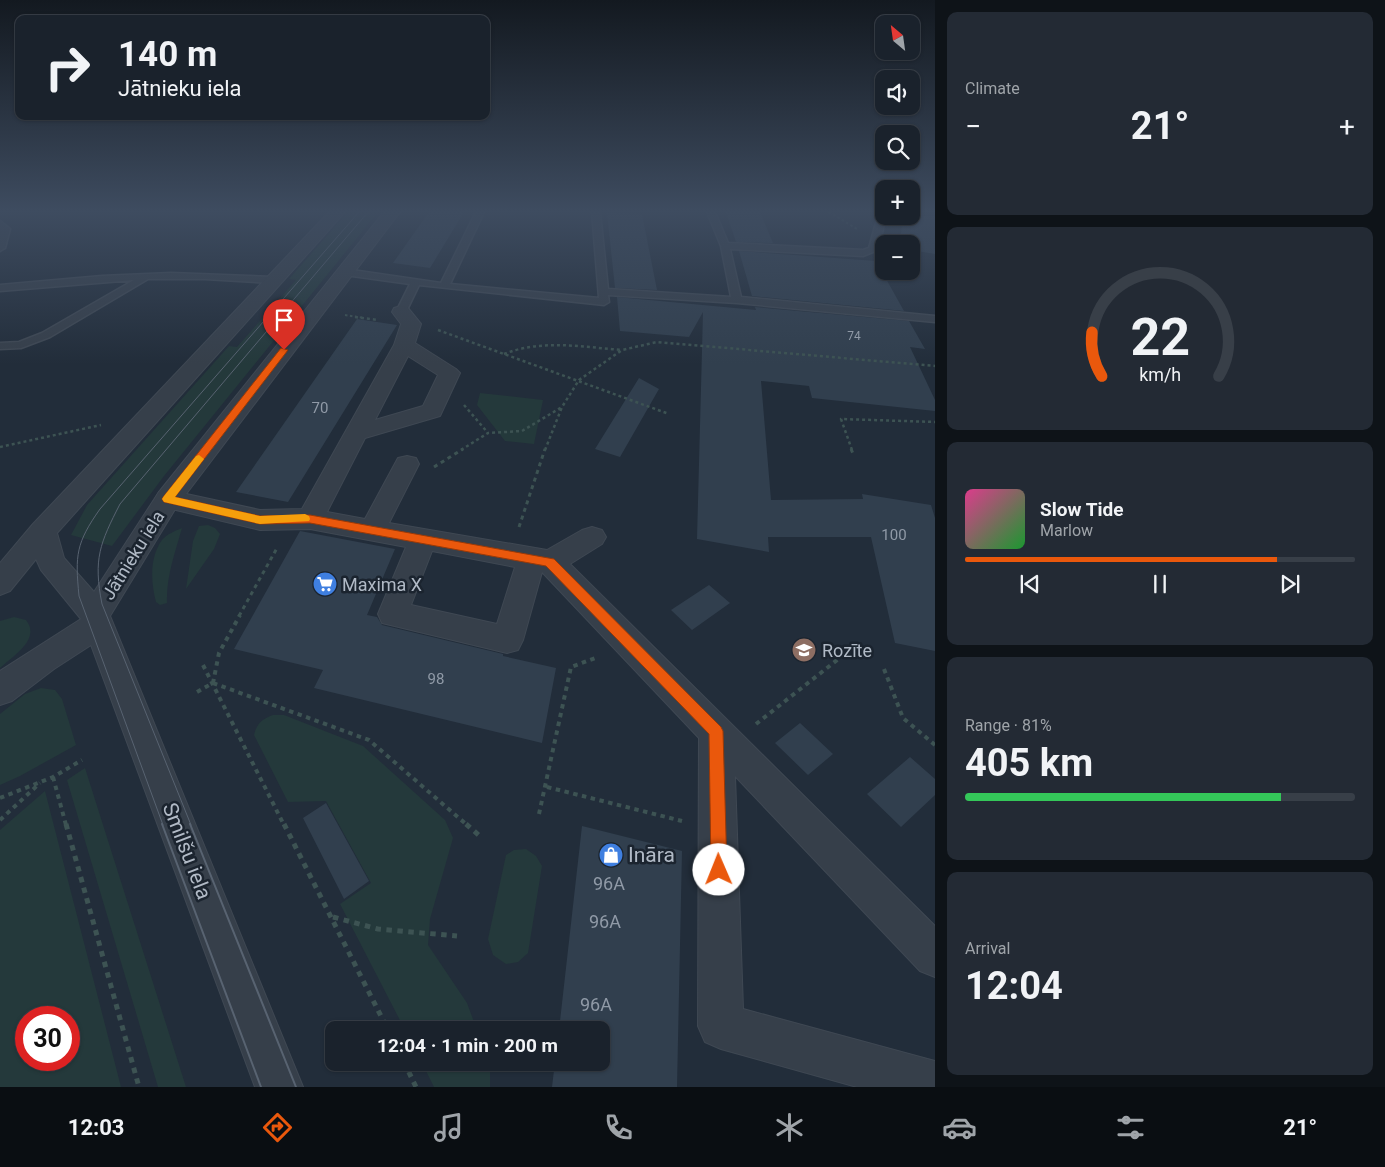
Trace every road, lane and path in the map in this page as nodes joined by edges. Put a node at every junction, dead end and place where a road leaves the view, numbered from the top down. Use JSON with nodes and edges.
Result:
{"nodes":[{"id":1,"x":289,"y":263,"type":"edge"},
{"id":2,"x":352,"y":263,"type":"edge"},
{"id":3,"x":455,"y":263,"type":"edge"},
{"id":4,"x":600,"y":263,"type":"edge"},
{"id":5,"x":729,"y":263,"type":"edge"},
{"id":6,"x":345,"y":272,"type":"junction"},
{"id":7,"x":146,"y":277,"type":"junction"},
{"id":8,"x":273,"y":280,"type":"junction"},
{"id":9,"x":416,"y":282,"type":"junction"},
{"id":10,"x":444,"y":286,"type":"junction"},
{"id":11,"x":0,"y":288,"type":"edge"},
{"id":12,"x":603,"y":292,"type":"junction"},
{"id":13,"x":737,"y":300,"type":"junction"},
{"id":14,"x":404,"y":315,"type":"junction"},
{"id":15,"x":935,"y":320,"type":"edge"},
{"id":16,"x":404,"y":345,"type":"junction"},
{"id":17,"x":0,"y":346,"type":"edge"},
{"id":18,"x":622,"y":350,"type":"junction"},
{"id":19,"x":504,"y":354,"type":"junction"},
{"id":20,"x":935,"y":366,"type":"edge"},
{"id":21,"x":579,"y":380,"type":"junction"},
{"id":22,"x":445,"y":382,"type":"junction"},
{"id":23,"x":562,"y":407,"type":"junction"},
{"id":24,"x":668,"y":414,"type":"dead end"},
{"id":25,"x":935,"y":422,"type":"edge"},
{"id":26,"x":104,"y":425,"type":"dead end"},
{"id":27,"x":357,"y":433,"type":"junction"},
{"id":28,"x":488,"y":433,"type":"junction"},
{"id":29,"x":0,"y":447,"type":"edge"},
{"id":30,"x":854,"y":456,"type":"dead end"},
{"id":31,"x":407,"y":464,"type":"dead end"},
{"id":32,"x":392,"y":492,"type":"junction"},
{"id":33,"x":168,"y":499,"type":"junction"},
{"id":34,"x":302,"y":518,"type":"junction"},
{"id":35,"x":372,"y":530,"type":"junction"},
{"id":36,"x":43,"y":531,"type":"junction"},
{"id":37,"x":592,"y":537,"type":"dead end"},
{"id":38,"x":423,"y":539,"type":"junction"},
{"id":39,"x":531,"y":559,"type":"junction"},
{"id":40,"x":0,"y":583,"type":"edge"},
{"id":41,"x":97,"y":619,"type":"junction"},
{"id":42,"x":630,"y":644,"type":"junction"},
{"id":43,"x":846,"y":653,"type":"dead end"},
{"id":44,"x":203,"y":665,"type":"dead end"},
{"id":45,"x":884,"y":669,"type":"dead end"},
{"id":46,"x":213,"y":683,"type":"junction"},
{"id":47,"x":0,"y":690,"type":"edge"},
{"id":48,"x":196,"y":692,"type":"dead end"},
{"id":49,"x":753,"y":727,"type":"dead end"},
{"id":50,"x":716,"y":731,"type":"junction"},
{"id":51,"x":935,"y":745,"type":"edge"},
{"id":52,"x":82,"y":760,"type":"dead end"},
{"id":53,"x":53,"y":777,"type":"junction"},
{"id":54,"x":42,"y":781,"type":"junction"},
{"id":55,"x":547,"y":786,"type":"junction"},
{"id":56,"x":0,"y":798,"type":"edge"},
{"id":57,"x":539,"y":814,"type":"dead end"},
{"id":58,"x":0,"y":820,"type":"edge"},
{"id":59,"x":718,"y":830,"type":"junction"},
{"id":60,"x":482,"y":838,"type":"dead end"},
{"id":61,"x":332,"y":917,"type":"junction"},
{"id":62,"x":457,"y":936,"type":"dead end"},
{"id":63,"x":935,"y":956,"type":"edge"},
{"id":64,"x":384,"y":1021,"type":"edge"},
{"id":65,"x":408,"y":1071,"type":"edge"},
{"id":66,"x":935,"y":1085,"type":"edge"},
{"id":67,"x":139,"y":1087,"type":"edge"},
{"id":68,"x":279,"y":1087,"type":"edge"},
{"id":69,"x":416,"y":1087,"type":"edge"}],
"edges":[{"from":1,"to":8,"type":"street"},
{"from":2,"to":6,"type":"street","name":"Jātnieku iela"},
{"from":3,"to":10,"type":"lane"},
{"from":4,"to":12,"type":"lane"},
{"from":5,"to":13,"type":"lane"},
{"from":6,"to":9,"type":"lane"},
{"from":6,"to":33,"type":"street","name":"Jātnieku iela"},
{"from":7,"to":8,"type":"lane"},
{"from":7,"to":11,"type":"lane"},
{"from":7,"to":17,"type":"lane"},
{"from":8,"to":36,"type":"street"},
{"from":9,"to":10,"type":"lane"},
{"from":9,"to":14,"type":"lane"},
{"from":10,"to":12,"type":"lane"},
{"from":12,"to":13,"type":"lane"},
{"from":13,"to":15,"type":"lane"},
{"from":14,"to":16,"type":"street"},
{"from":14,"to":19,"type":"path"},
{"from":16,"to":22,"type":"street"},
{"from":16,"to":27,"type":"street"},
{"from":18,"to":19,"type":"path"},
{"from":18,"to":20,"type":"path"},
{"from":18,"to":21,"type":"path"},
{"from":19,"to":21,"type":"path"},
{"from":21,"to":23,"type":"path"},
{"from":21,"to":24,"type":"path"},
{"from":22,"to":27,"type":"street"},
{"from":22,"to":28,"type":"path"},
{"from":23,"to":28,"type":"path"},
{"from":23,"to":39,"type":"path"},
{"from":25,"to":30,"type":"path"},
{"from":26,"to":29,"type":"path"},
{"from":27,"to":34,"type":"street"},
{"from":28,"to":32,"type":"path"},
{"from":31,"to":32,"type":"street"},
{"from":32,"to":35,"type":"street"},
{"from":33,"to":34,"type":"street"},
{"from":33,"to":41,"type":"street","name":"Jātnieku iela"},
{"from":34,"to":35,"type":"street"},
{"from":34,"to":46,"type":"path"},
{"from":35,"to":38,"type":"street"},
{"from":36,"to":40,"type":"street"},
{"from":36,"to":41,"type":"street","name":"Smilšu iela"},
{"from":37,"to":39,"type":"street"},
{"from":38,"to":39,"type":"street"},
{"from":38,"to":39,"type":"street"},
{"from":39,"to":42,"type":"street"},
{"from":41,"to":47,"type":"street","name":"Jātnieku iela"},
{"from":41,"to":68,"type":"street","name":"Smilšu iela"},
{"from":42,"to":50,"type":"street"},
{"from":42,"to":55,"type":"path"},
{"from":43,"to":49,"type":"path"},
{"from":44,"to":46,"type":"path"},
{"from":45,"to":51,"type":"path"},
{"from":46,"to":48,"type":"path"},
{"from":46,"to":60,"type":"path"},
{"from":46,"to":61,"type":"path"},
{"from":50,"to":59,"type":"street"},
{"from":50,"to":63,"type":"street"},
{"from":52,"to":53,"type":"path"},
{"from":53,"to":54,"type":"path"},
{"from":53,"to":67,"type":"path"},
{"from":54,"to":56,"type":"path"},
{"from":54,"to":58,"type":"path"},
{"from":55,"to":57,"type":"path"},
{"from":55,"to":59,"type":"path"},
{"from":59,"to":66,"type":"street"},
{"from":61,"to":62,"type":"path"},
{"from":61,"to":64,"type":"path"},
{"from":65,"to":69,"type":"path"}]}
